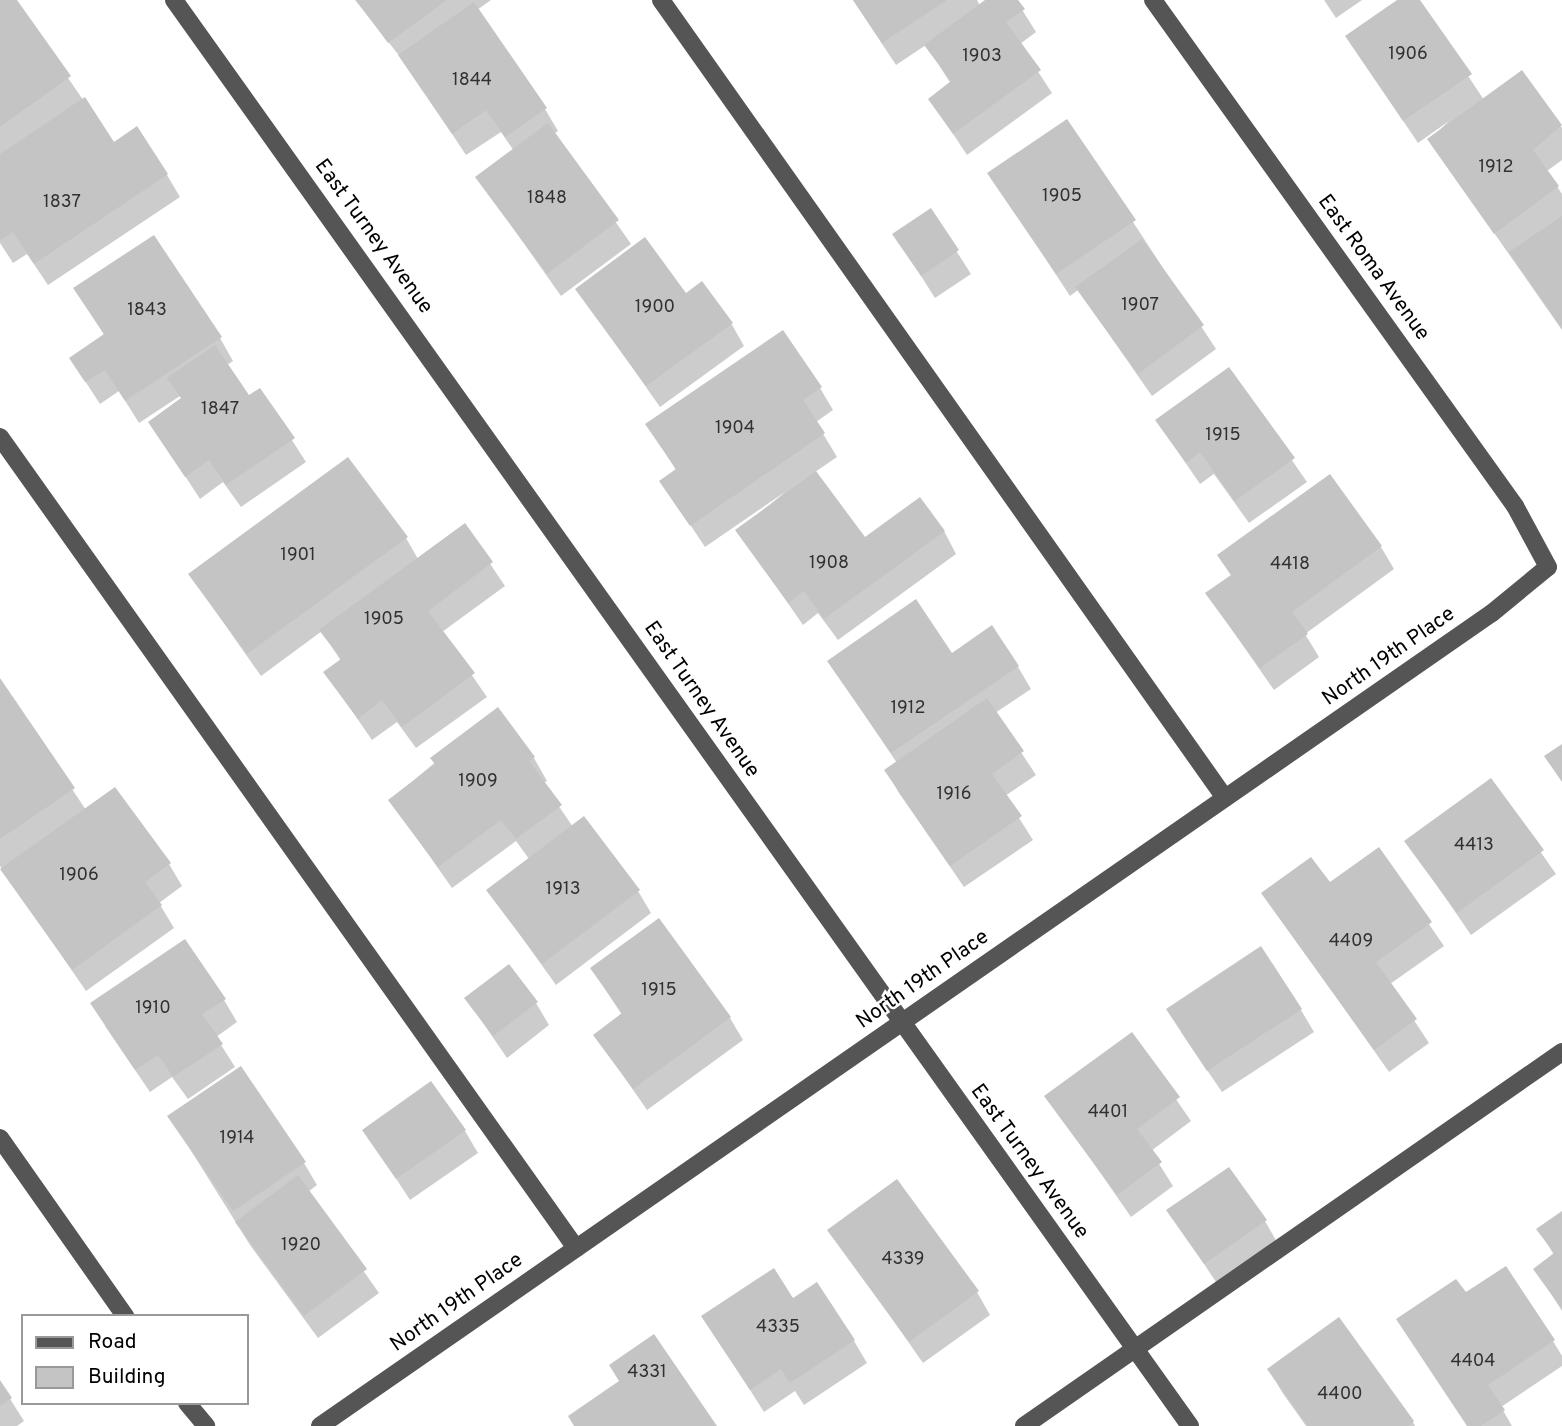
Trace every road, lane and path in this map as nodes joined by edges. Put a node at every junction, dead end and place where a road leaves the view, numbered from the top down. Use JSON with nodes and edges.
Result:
{"nodes":[{"id":1,"x":174,"y":0,"type":"edge"},
{"id":2,"x":661,"y":0,"type":"edge"},
{"id":3,"x":1153,"y":0,"type":"edge"},
{"id":4,"x":0,"y":437,"type":"edge"},
{"id":5,"x":1548,"y":567,"type":"joint"},
{"id":6,"x":1225,"y":798,"type":"junction"},
{"id":7,"x":901,"y":1023,"type":"junction"},
{"id":8,"x":1562,"y":1052,"type":"edge"},
{"id":9,"x":0,"y":1138,"type":"edge"},
{"id":10,"x":576,"y":1248,"type":"junction"},
{"id":11,"x":124,"y":1314,"type":"edge"},
{"id":12,"x":1136,"y":1348,"type":"junction"},
{"id":13,"x":189,"y":1405,"type":"edge"},
{"id":14,"x":206,"y":1426,"type":"edge"},
{"id":15,"x":320,"y":1426,"type":"edge"},
{"id":16,"x":1024,"y":1426,"type":"edge"},
{"id":17,"x":1191,"y":1426,"type":"edge"}],
"edges":[{"from":1,"to":7,"type":"street","name":"East Turney Avenue"},
{"from":2,"to":6,"type":"street"},
{"from":3,"to":5,"type":"street","name":"East Roma Avenue"},
{"from":4,"to":10,"type":"street"},
{"from":5,"to":6,"type":"street","name":"North 19th Place"},
{"from":6,"to":7,"type":"street","name":"North 19th Place"},
{"from":7,"to":10,"type":"street","name":"North 19th Place"},
{"from":7,"to":12,"type":"street","name":"East Turney Avenue"},
{"from":8,"to":12,"type":"street"},
{"from":9,"to":11,"type":"street"},
{"from":10,"to":15,"type":"street","name":"North 19th Place"},
{"from":12,"to":16,"type":"street"},
{"from":12,"to":17,"type":"street","name":"East Turney Avenue"},
{"from":13,"to":14,"type":"street"}]}
